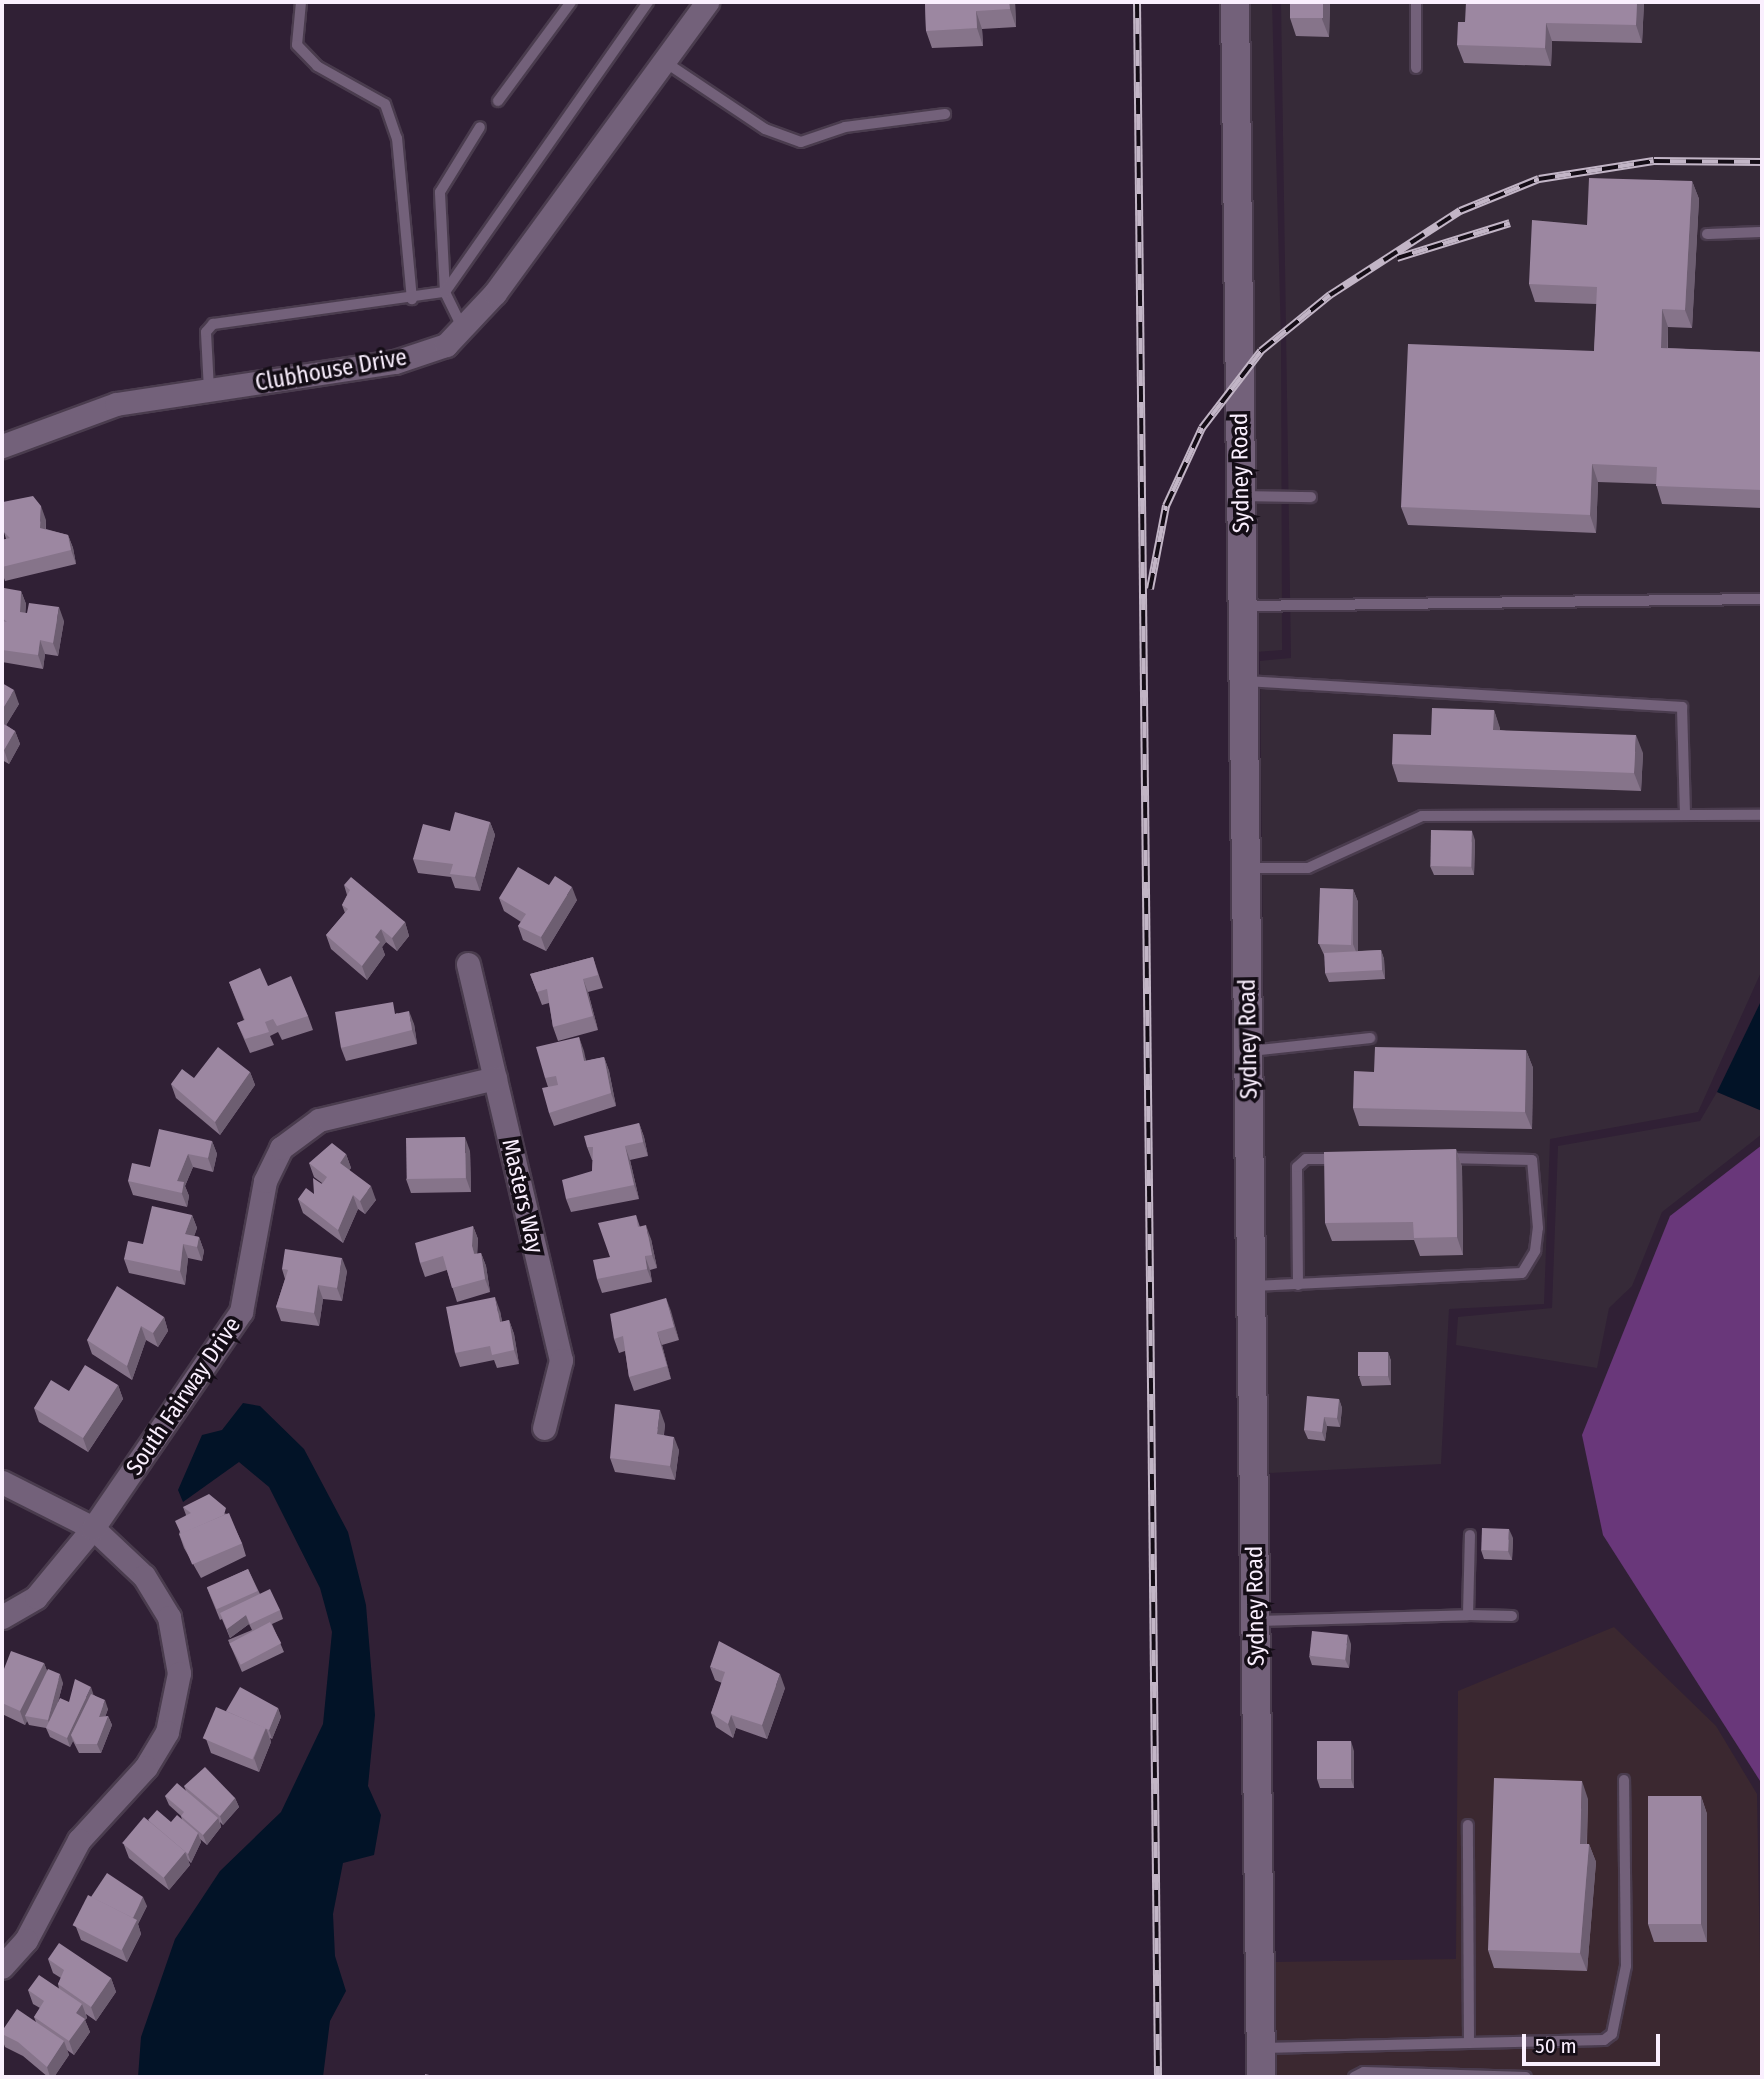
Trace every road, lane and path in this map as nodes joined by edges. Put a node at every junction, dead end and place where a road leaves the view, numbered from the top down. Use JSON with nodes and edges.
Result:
{"nodes":[{"id":1,"x":301,"y":2,"type":"edge"},
{"id":2,"x":571,"y":2,"type":"edge"},
{"id":3,"x":648,"y":2,"type":"edge"},
{"id":4,"x":1235,"y":2,"type":"edge"},
{"id":5,"x":1416,"y":2,"type":"edge"},
{"id":6,"x":703,"y":3,"type":"edge"},
{"id":7,"x":665,"y":62,"type":"junction"},
{"id":8,"x":1416,"y":68,"type":"dead end"},
{"id":9,"x":498,"y":101,"type":"dead end"},
{"id":10,"x":945,"y":114,"type":"dead end"},
{"id":11,"x":481,"y":127,"type":"dead end"},
{"id":12,"x":1762,"y":232,"type":"edge"},
{"id":13,"x":1707,"y":234,"type":"dead end"},
{"id":14,"x":445,"y":292,"type":"junction"},
{"id":15,"x":412,"y":299,"type":"junction"},
{"id":16,"x":462,"y":327,"type":"junction"},
{"id":17,"x":209,"y":390,"type":"junction"},
{"id":18,"x":2,"y":446,"type":"edge"},
{"id":19,"x":1241,"y":496,"type":"junction"},
{"id":20,"x":1311,"y":496,"type":"dead end"},
{"id":21,"x":1762,"y":599,"type":"edge"},
{"id":22,"x":1242,"y":606,"type":"junction"},
{"id":23,"x":1243,"y":681,"type":"junction"},
{"id":24,"x":1685,"y":815,"type":"junction"},
{"id":25,"x":1762,"y":815,"type":"edge"},
{"id":26,"x":1245,"y":868,"type":"junction"},
{"id":27,"x":468,"y":964,"type":"dead end"},
{"id":28,"x":1370,"y":1038,"type":"dead end"},
{"id":29,"x":1248,"y":1051,"type":"junction"},
{"id":30,"x":495,"y":1078,"type":"junction"},
{"id":31,"x":1431,"y":1158,"type":"edge"},
{"id":32,"x":1348,"y":1159,"type":"edge"},
{"id":33,"x":1298,"y":1285,"type":"junction"},
{"id":34,"x":1251,"y":1286,"type":"junction"},
{"id":35,"x":544,"y":1428,"type":"dead end"},
{"id":36,"x":2,"y":1482,"type":"edge"},
{"id":37,"x":93,"y":1528,"type":"junction"},
{"id":38,"x":1470,"y":1535,"type":"dead end"},
{"id":39,"x":1468,"y":1615,"type":"junction"},
{"id":40,"x":1512,"y":1616,"type":"dead end"},
{"id":41,"x":2,"y":1617,"type":"edge"},
{"id":42,"x":1255,"y":1622,"type":"junction"},
{"id":43,"x":1624,"y":1780,"type":"dead end"},
{"id":44,"x":1468,"y":1825,"type":"dead end"},
{"id":45,"x":2,"y":1968,"type":"edge"},
{"id":46,"x":1469,"y":2043,"type":"junction"},
{"id":47,"x":1260,"y":2048,"type":"junction"},
{"id":48,"x":1261,"y":2077,"type":"edge"},
{"id":49,"x":1354,"y":2077,"type":"edge"},
{"id":50,"x":1525,"y":2077,"type":"edge"}],
"edges":[{"from":1,"to":15,"type":"lane"},
{"from":2,"to":9,"type":"lane"},
{"from":3,"to":14,"type":"lane"},
{"from":4,"to":19,"type":"street","name":"Sydney Road"},
{"from":5,"to":8,"type":"lane"},
{"from":6,"to":7,"type":"street","name":"Clubhouse Drive"},
{"from":7,"to":10,"type":"lane"},
{"from":7,"to":16,"type":"street","name":"Clubhouse Drive"},
{"from":11,"to":14,"type":"lane"},
{"from":12,"to":13,"type":"lane"},
{"from":14,"to":15,"type":"lane"},
{"from":14,"to":16,"type":"lane"},
{"from":15,"to":17,"type":"lane"},
{"from":16,"to":17,"type":"street","name":"Clubhouse Drive"},
{"from":17,"to":18,"type":"street","name":"Clubhouse Drive"},
{"from":19,"to":20,"type":"lane"},
{"from":19,"to":22,"type":"street","name":"Sydney Road"},
{"from":21,"to":22,"type":"lane"},
{"from":22,"to":23,"type":"street","name":"Sydney Road"},
{"from":23,"to":24,"type":"lane"},
{"from":23,"to":26,"type":"street","name":"Sydney Road"},
{"from":24,"to":25,"type":"lane"},
{"from":24,"to":26,"type":"lane"},
{"from":26,"to":29,"type":"street","name":"Sydney Road"},
{"from":27,"to":30,"type":"street","name":"Masters Way"},
{"from":28,"to":29,"type":"lane"},
{"from":29,"to":34,"type":"street","name":"Sydney Road"},
{"from":30,"to":35,"type":"street","name":"Masters Way"},
{"from":30,"to":37,"type":"street","name":"South Fairway Drive"},
{"from":31,"to":33,"type":"lane"},
{"from":32,"to":33,"type":"lane"},
{"from":33,"to":34,"type":"lane"},
{"from":34,"to":42,"type":"street","name":"Sydney Road"},
{"from":36,"to":37,"type":"street"},
{"from":37,"to":41,"type":"street","name":"South Fairway Drive"},
{"from":37,"to":45,"type":"street"},
{"from":38,"to":39,"type":"lane"},
{"from":39,"to":40,"type":"lane"},
{"from":39,"to":42,"type":"lane"},
{"from":42,"to":47,"type":"street","name":"Sydney Road"},
{"from":43,"to":46,"type":"lane"},
{"from":44,"to":46,"type":"lane"},
{"from":46,"to":47,"type":"lane"},
{"from":47,"to":48,"type":"street","name":"Sydney Road"},
{"from":49,"to":50,"type":"lane"}]}
